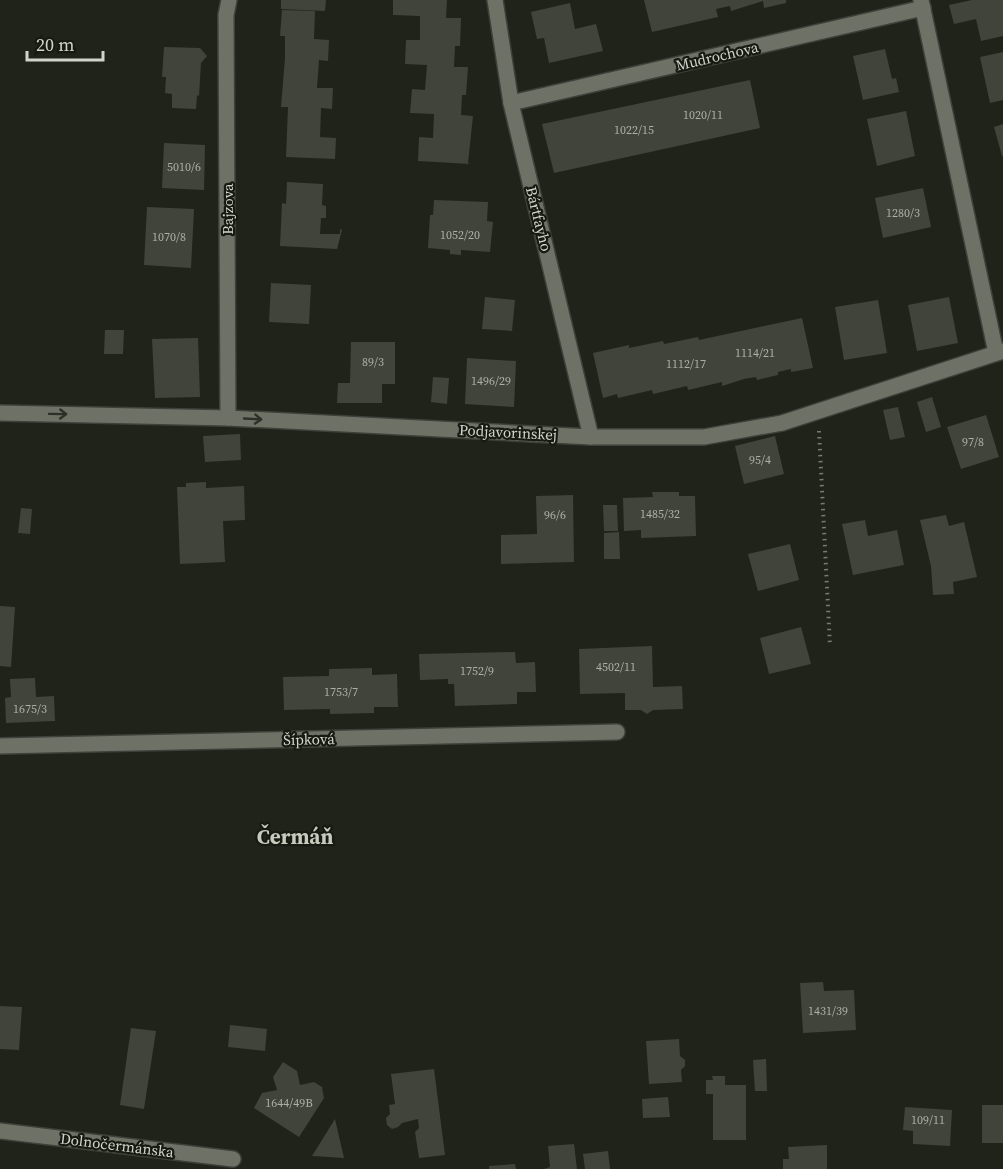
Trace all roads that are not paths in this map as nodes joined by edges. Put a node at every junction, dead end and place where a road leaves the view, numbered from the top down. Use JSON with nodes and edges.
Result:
{"nodes":[{"id":1,"x":229,"y":0,"type":"edge"},
{"id":2,"x":495,"y":0,"type":"edge"},
{"id":3,"x":922,"y":4,"type":"edge"},
{"id":4,"x":511,"y":103,"type":"junction"},
{"id":5,"x":999,"y":352,"type":"edge"},
{"id":6,"x":0,"y":413,"type":"edge"},
{"id":7,"x":228,"y":418,"type":"junction"},
{"id":8,"x":591,"y":437,"type":"junction"},
{"id":9,"x":617,"y":732,"type":"dead end"},
{"id":10,"x":0,"y":746,"type":"edge"},
{"id":11,"x":0,"y":1131,"type":"edge"},
{"id":12,"x":233,"y":1159,"type":"dead end"}],
"edges":[{"from":1,"to":7,"type":"street","name":"Bajzova"},
{"from":2,"to":4,"type":"street","name":"Bártfayho"},
{"from":3,"to":4,"type":"street","name":"Mudrochova"},
{"from":3,"to":5,"type":"street","name":"Mudrochova"},
{"from":4,"to":8,"type":"street","name":"Bártfayho"},
{"from":5,"to":8,"type":"street","name":"Podjavorinskej"},
{"from":6,"to":7,"type":"street","name":"Podjavorinskej","one_way":true},
{"from":7,"to":8,"type":"street","name":"Podjavorinskej","one_way":true},
{"from":9,"to":10,"type":"street","name":"Šípková"},
{"from":11,"to":12,"type":"street","name":"Dolnočermánska"}]}
